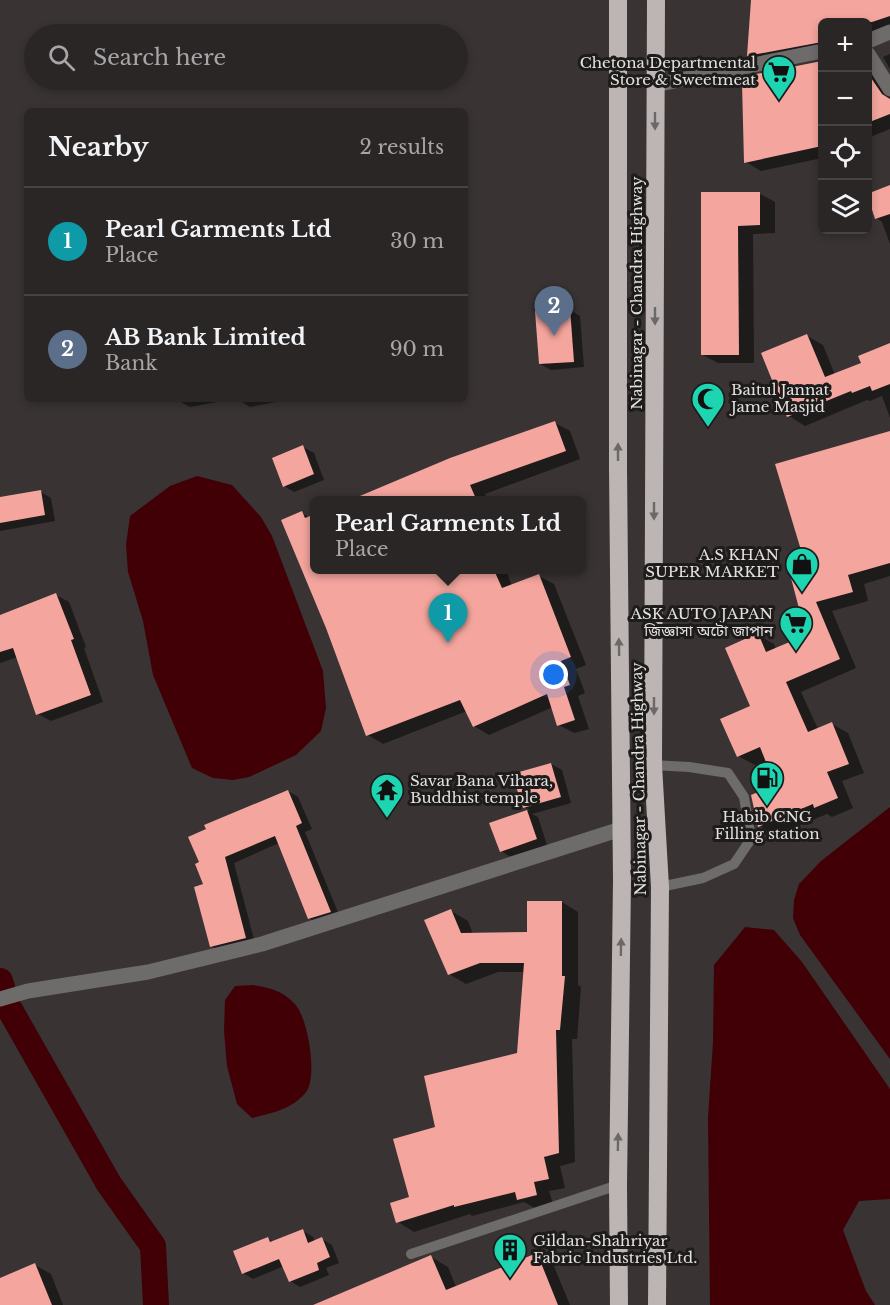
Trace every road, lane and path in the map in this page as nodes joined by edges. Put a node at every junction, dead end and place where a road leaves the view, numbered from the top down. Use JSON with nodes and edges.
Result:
{"nodes":[{"id":1,"x":618,"y":0,"type":"edge"},
{"id":2,"x":656,"y":0,"type":"edge"},
{"id":3,"x":890,"y":32,"type":"edge"},
{"id":4,"x":872,"y":39,"type":"edge"},
{"id":5,"x":818,"y":52,"type":"edge"},
{"id":6,"x":872,"y":62,"type":"edge"},
{"id":7,"x":655,"y":85,"type":"junction"},
{"id":8,"x":890,"y":89,"type":"edge"},
{"id":9,"x":653,"y":765,"type":"junction"},
{"id":10,"x":621,"y":829,"type":"junction"},
{"id":11,"x":660,"y":887,"type":"junction"},
{"id":12,"x":0,"y":999,"type":"edge"},
{"id":13,"x":618,"y":1185,"type":"junction"},
{"id":14,"x":411,"y":1254,"type":"dead end"},
{"id":15,"x":619,"y":1305,"type":"edge"},
{"id":16,"x":657,"y":1305,"type":"edge"}],
"edges":[{"from":10,"to":1,"type":"highway","name":"Nabinagar - Chandra Highway","one_way":true},
{"from":2,"to":7,"type":"highway","name":"Nabinagar - Chandra Highway"},
{"from":3,"to":4,"type":"street"},
{"from":5,"to":7,"type":"street"},
{"from":6,"to":8,"type":"street"},
{"from":7,"to":9,"type":"highway","name":"Nabinagar - Chandra Highway","one_way":true},
{"from":9,"to":11,"type":"highway","name":"Nabinagar - Chandra Highway"},
{"from":9,"to":11,"type":"lane"},
{"from":10,"to":12,"type":"street"},
{"from":13,"to":10,"type":"highway","name":"Nabinagar - Chandra Highway","one_way":true},
{"from":11,"to":16,"type":"highway","name":"Nabinagar - Chandra Highway"},
{"from":13,"to":14,"type":"lane"},
{"from":13,"to":15,"type":"highway","name":"Nabinagar - Chandra Highway"}]}
